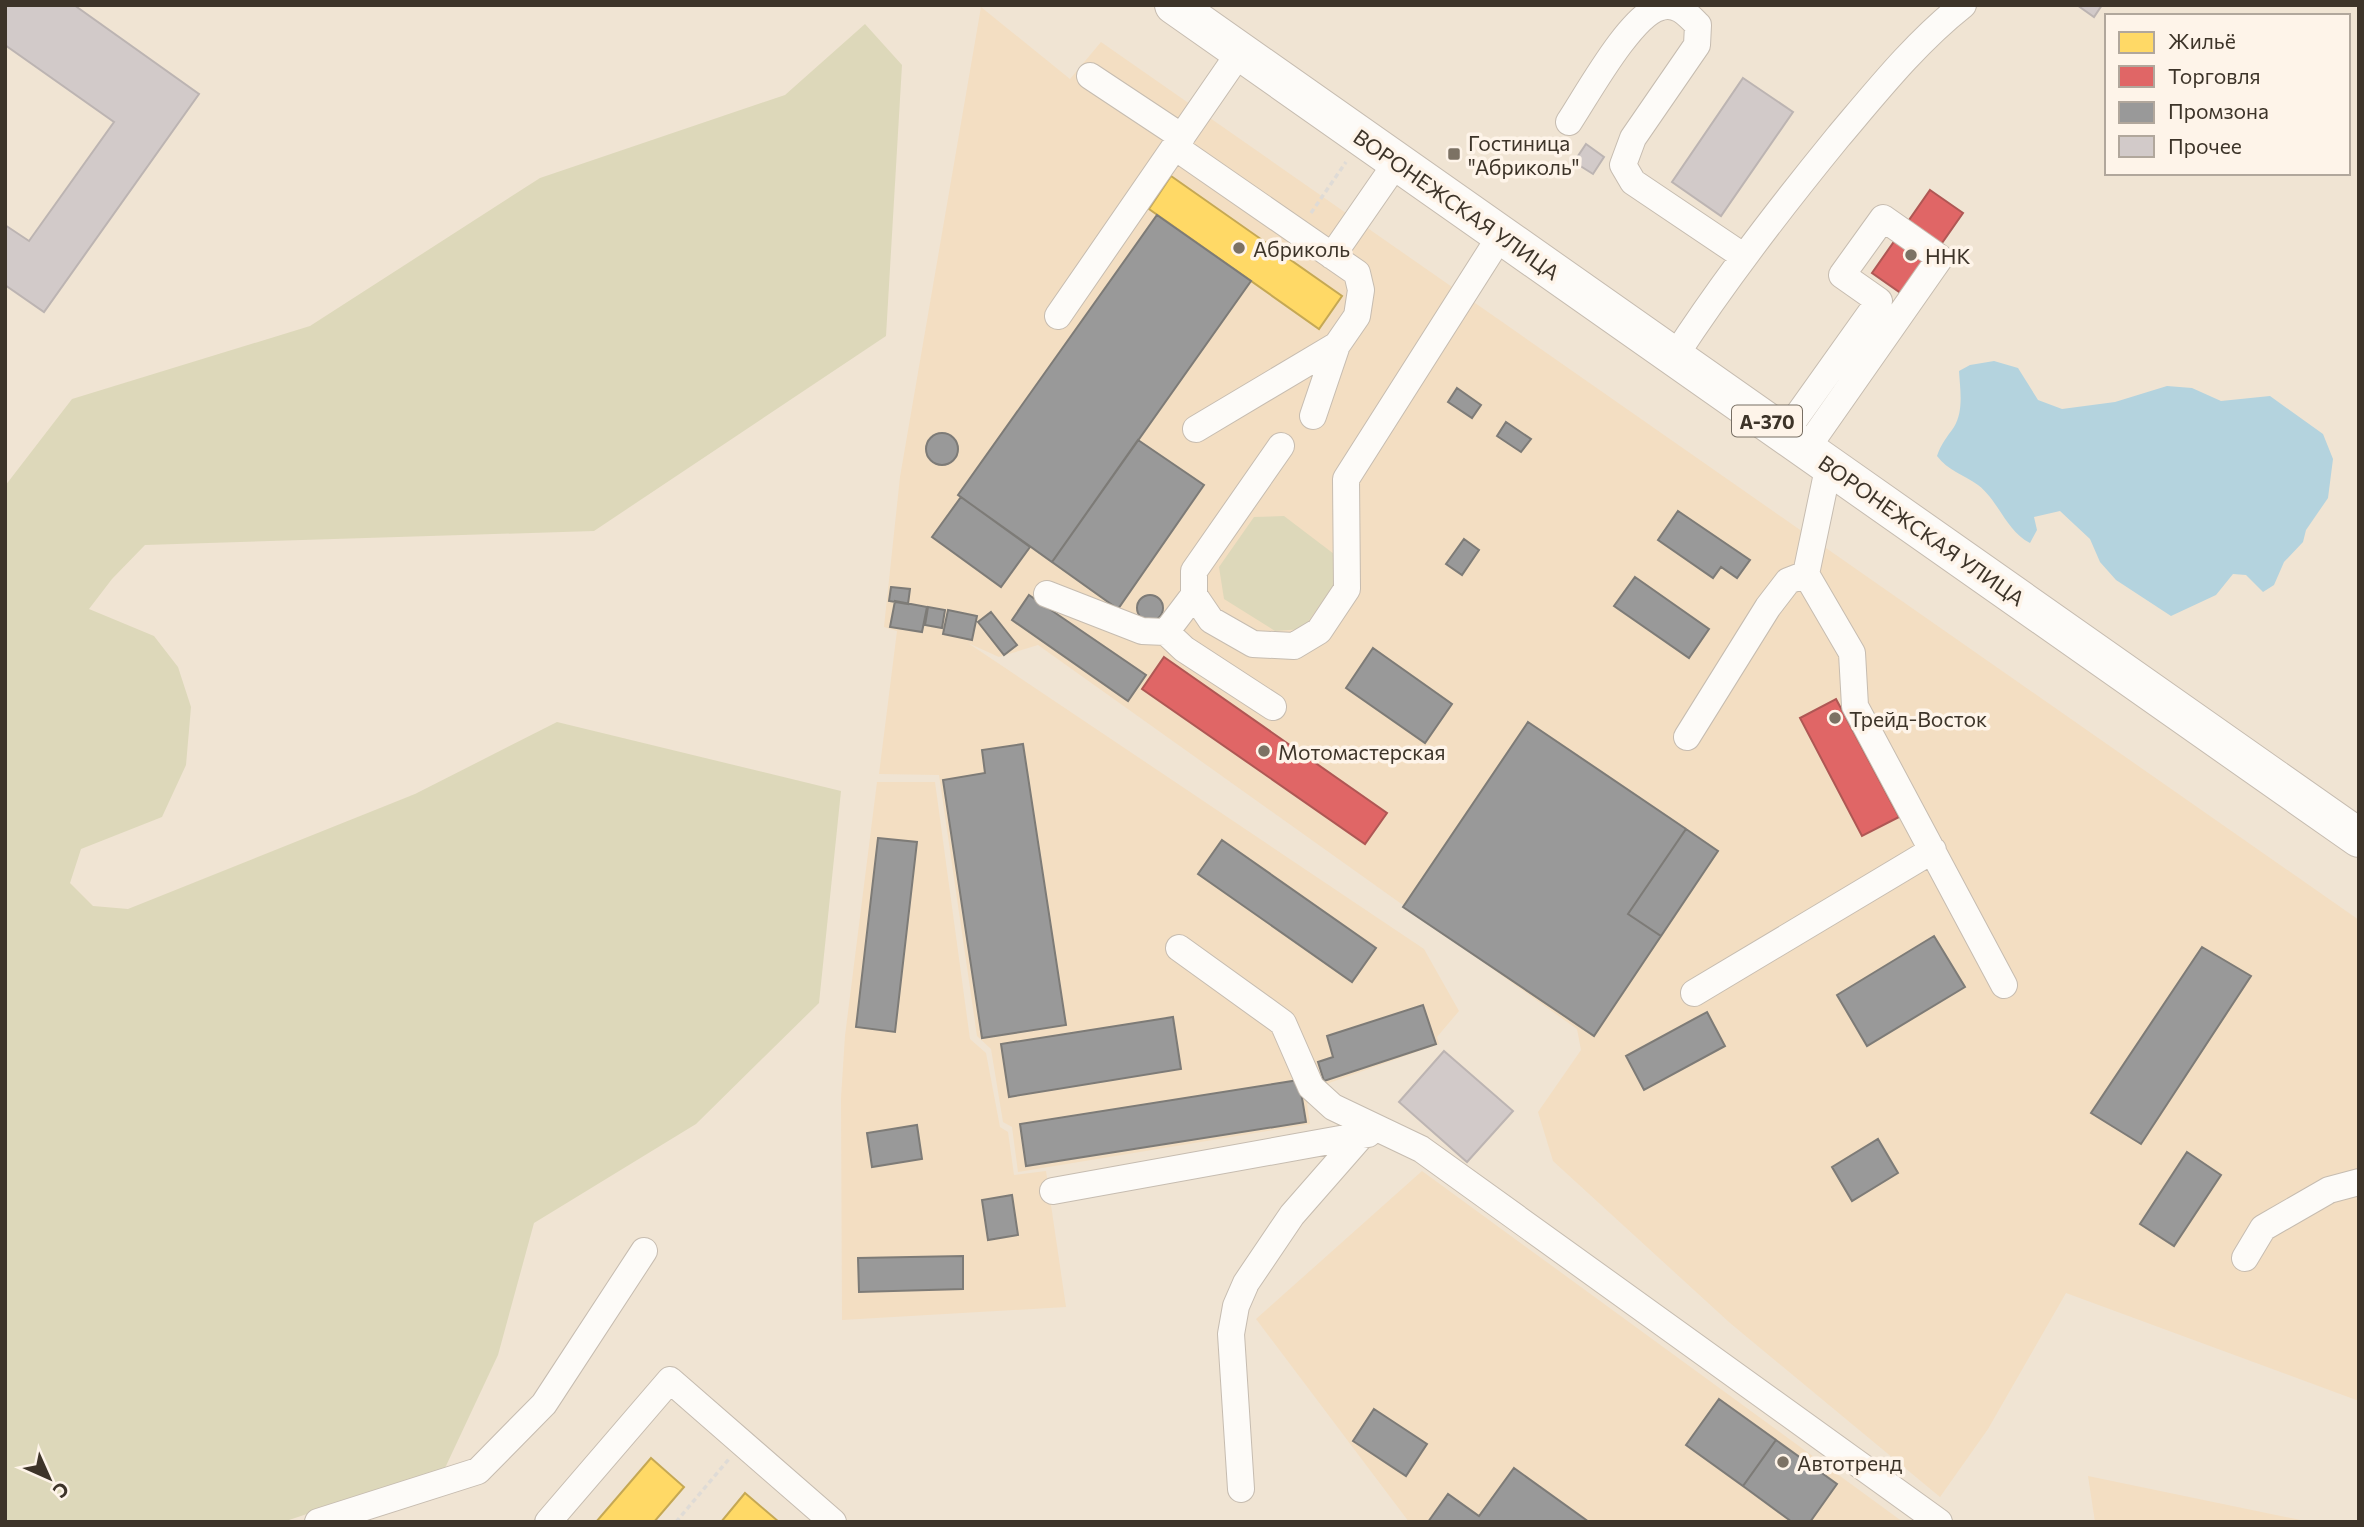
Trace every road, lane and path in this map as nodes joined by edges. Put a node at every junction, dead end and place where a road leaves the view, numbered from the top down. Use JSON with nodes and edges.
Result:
{"nodes":[{"id":1,"x":1174,"y":5,"type":"edge"},
{"id":2,"x":1963,"y":5,"type":"edge"},
{"id":3,"x":1240,"y":52,"type":"junction"},
{"id":4,"x":1090,"y":76,"type":"dead end"},
{"id":5,"x":1569,"y":122,"type":"dead end"},
{"id":6,"x":1362,"y":138,"type":"junction"},
{"id":7,"x":1178,"y":142,"type":"junction"},
{"id":8,"x":1397,"y":162,"type":"junction"},
{"id":9,"x":1297,"y":232,"type":"junction"},
{"id":10,"x":1501,"y":235,"type":"junction"},
{"id":11,"x":1332,"y":256,"type":"junction"},
{"id":12,"x":1743,"y":256,"type":"junction"},
{"id":13,"x":1058,"y":316,"type":"dead end"},
{"id":14,"x":1337,"y":345,"type":"junction"},
{"id":15,"x":1675,"y":356,"type":"junction"},
{"id":16,"x":1312,"y":416,"type":"dead end"},
{"id":17,"x":1196,"y":429,"type":"dead end"},
{"id":18,"x":1281,"y":446,"type":"dead end"},
{"id":19,"x":1807,"y":448,"type":"junction"},
{"id":20,"x":1806,"y":574,"type":"junction"},
{"id":21,"x":1047,"y":594,"type":"dead end"},
{"id":22,"x":1194,"y":595,"type":"junction"},
{"id":23,"x":1166,"y":632,"type":"junction"},
{"id":24,"x":1273,"y":707,"type":"dead end"},
{"id":25,"x":1687,"y":737,"type":"dead end"},
{"id":26,"x":2359,"y":838,"type":"edge"},
{"id":27,"x":1933,"y":850,"type":"junction"},
{"id":28,"x":1180,"y":948,"type":"dead end"},
{"id":29,"x":2004,"y":985,"type":"dead end"},
{"id":30,"x":1694,"y":993,"type":"dead end"},
{"id":31,"x":1375,"y":1132,"type":"junction"},
{"id":32,"x":2359,"y":1182,"type":"edge"},
{"id":33,"x":1053,"y":1191,"type":"dead end"},
{"id":34,"x":644,"y":1251,"type":"dead end"},
{"id":35,"x":2245,"y":1258,"type":"dead end"},
{"id":36,"x":743,"y":1443,"type":"junction"},
{"id":37,"x":1241,"y":1489,"type":"dead end"},
{"id":38,"x":678,"y":1520,"type":"edge"},
{"id":39,"x":318,"y":1522,"type":"edge"},
{"id":40,"x":548,"y":1522,"type":"edge"},
{"id":41,"x":684,"y":1522,"type":"edge"},
{"id":42,"x":834,"y":1522,"type":"edge"},
{"id":43,"x":1940,"y":1522,"type":"edge"}],
"edges":[{"from":1,"to":3,"type":"highway","name":"ВОРОНЕЖСКАЯ УЛИЦА","number":"А-370"},
{"from":2,"to":12,"type":"lane"},
{"from":3,"to":6,"type":"highway","name":"ВОРОНЕЖСКАЯ УЛИЦА","number":"А-370"},
{"from":3,"to":7,"type":"lane"},
{"from":4,"to":7,"type":"lane"},
{"from":5,"to":12,"type":"lane"},
{"from":6,"to":8,"type":"highway","name":"ВОРОНЕЖСКАЯ УЛИЦА","number":"А-370"},
{"from":6,"to":9,"type":"path"},
{"from":7,"to":9,"type":"lane"},
{"from":7,"to":13,"type":"lane"},
{"from":8,"to":10,"type":"highway","name":"ВОРОНЕЖСКАЯ УЛИЦА","number":"А-370"},
{"from":8,"to":11,"type":"lane"},
{"from":9,"to":11,"type":"lane"},
{"from":10,"to":15,"type":"highway","name":"ВОРОНЕЖСКАЯ УЛИЦА","number":"А-370"},
{"from":10,"to":22,"type":"lane"},
{"from":11,"to":14,"type":"lane"},
{"from":12,"to":15,"type":"lane"},
{"from":14,"to":16,"type":"lane"},
{"from":14,"to":17,"type":"lane"},
{"from":15,"to":19,"type":"highway","name":"ВОРОНЕЖСКАЯ УЛИЦА","number":"А-370"},
{"from":18,"to":22,"type":"lane"},
{"from":19,"to":19,"type":"lane"},
{"from":19,"to":20,"type":"lane"},
{"from":19,"to":26,"type":"highway","name":"ВОРОНЕЖСКАЯ УЛИЦА","number":"А-370"},
{"from":20,"to":25,"type":"lane"},
{"from":20,"to":27,"type":"lane"},
{"from":21,"to":23,"type":"lane"},
{"from":22,"to":23,"type":"lane"},
{"from":23,"to":24,"type":"lane"},
{"from":27,"to":29,"type":"lane"},
{"from":27,"to":30,"type":"lane"},
{"from":28,"to":31,"type":"lane"},
{"from":31,"to":33,"type":"lane"},
{"from":31,"to":37,"type":"lane"},
{"from":31,"to":43,"type":"lane"},
{"from":32,"to":35,"type":"lane"},
{"from":34,"to":39,"type":"lane"},
{"from":36,"to":38,"type":"path"},
{"from":36,"to":40,"type":"lane"},
{"from":36,"to":42,"type":"lane"},
{"from":38,"to":41,"type":"path"}]}
